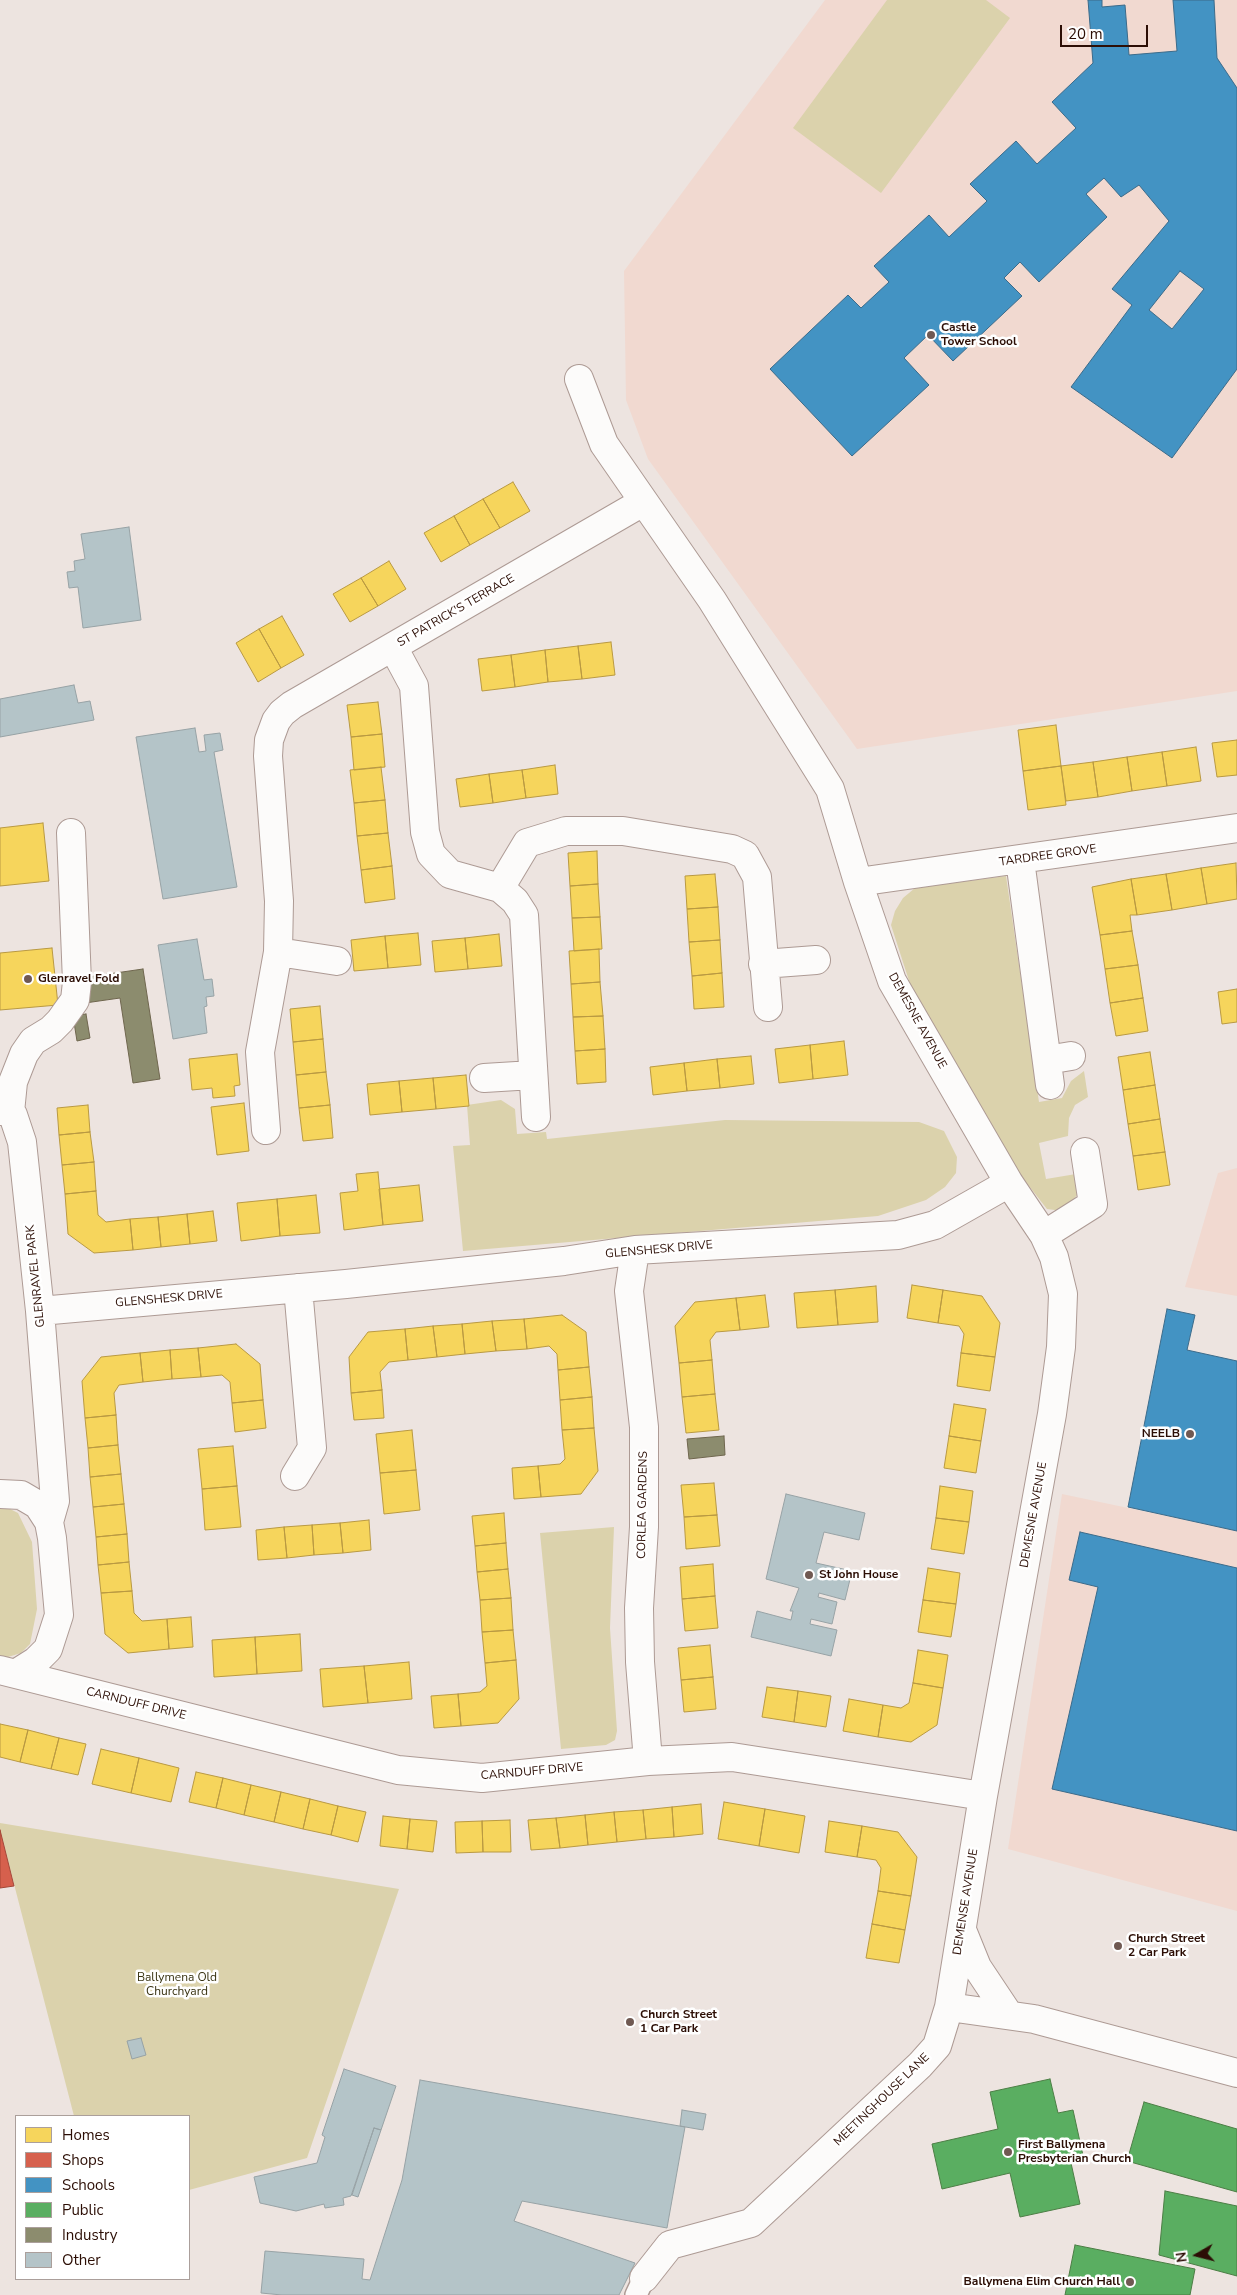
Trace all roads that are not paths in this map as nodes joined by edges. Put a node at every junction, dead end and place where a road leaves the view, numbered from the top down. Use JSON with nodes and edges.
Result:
{"nodes":[{"id":1,"x":579,"y":379,"type":"dead end"},
{"id":2,"x":643,"y":502,"type":"junction"},
{"id":3,"x":393,"y":647,"type":"junction"},
{"id":4,"x":1237,"y":828,"type":"edge"},
{"id":5,"x":71,"y":833,"type":"dead end"},
{"id":6,"x":1020,"y":860,"type":"junction"},
{"id":7,"x":858,"y":882,"type":"junction"},
{"id":8,"x":500,"y":888,"type":"junction"},
{"id":9,"x":278,"y":952,"type":"junction"},
{"id":10,"x":816,"y":960,"type":"dead end"},
{"id":11,"x":337,"y":961,"type":"dead end"},
{"id":12,"x":763,"y":964,"type":"junction"},
{"id":13,"x":768,"y":1007,"type":"dead end"},
{"id":14,"x":1056,"y":1067,"type":"dead end"},
{"id":15,"x":533,"y":1075,"type":"junction"},
{"id":16,"x":484,"y":1078,"type":"dead end"},
{"id":17,"x":5,"y":1111,"type":"edge"},
{"id":18,"x":536,"y":1117,"type":"dead end"},
{"id":19,"x":266,"y":1130,"type":"dead end"},
{"id":20,"x":1085,"y":1152,"type":"dead end"},
{"id":21,"x":1009,"y":1183,"type":"junction"},
{"id":22,"x":1044,"y":1235,"type":"junction"},
{"id":23,"x":635,"y":1250,"type":"junction"},
{"id":24,"x":298,"y":1288,"type":"junction"},
{"id":25,"x":40,"y":1311,"type":"junction"},
{"id":26,"x":51,"y":1453,"type":"junction"},
{"id":27,"x":295,"y":1476,"type":"dead end"},
{"id":28,"x":10,"y":1495,"type":"edge"},
{"id":29,"x":49,"y":1522,"type":"junction"},
{"id":30,"x":9,"y":1671,"type":"edge"},
{"id":31,"x":648,"y":1761,"type":"junction"},
{"id":32,"x":983,"y":1796,"type":"junction"},
{"id":33,"x":962,"y":1928,"type":"junction"},
{"id":34,"x":949,"y":2007,"type":"junction"},
{"id":35,"x":1009,"y":2015,"type":"junction"},
{"id":36,"x":1237,"y":2072,"type":"edge"},
{"id":37,"x":640,"y":2287,"type":"edge"}],
"edges":[{"from":1,"to":2,"type":"street","name":"DEMESNE AVENUE"},
{"from":2,"to":3,"type":"street","name":"ST PATRICK'S TERRACE"},
{"from":2,"to":7,"type":"street","name":"DEMESNE AVENUE"},
{"from":3,"to":8,"type":"street","name":"ST PATRICK'S TERRACE"},
{"from":3,"to":9,"type":"street"},
{"from":4,"to":6,"type":"street","name":"TARDREE GROVE"},
{"from":5,"to":17,"type":"street"},
{"from":6,"to":7,"type":"street","name":"TARDREE GROVE"},
{"from":6,"to":14,"type":"street"},
{"from":7,"to":21,"type":"street","name":"DEMESNE AVENUE"},
{"from":8,"to":12,"type":"street"},
{"from":8,"to":15,"type":"street","name":"ST PATRICK'S TERRACE"},
{"from":9,"to":11,"type":"street"},
{"from":9,"to":19,"type":"street"},
{"from":10,"to":12,"type":"street"},
{"from":12,"to":13,"type":"street"},
{"from":15,"to":16,"type":"street"},
{"from":15,"to":18,"type":"street","name":"ST PATRICK'S TERRACE"},
{"from":17,"to":25,"type":"street","name":"GLENRAVEL PARK"},
{"from":20,"to":22,"type":"street"},
{"from":21,"to":22,"type":"street","name":"DEMESNE AVENUE"},
{"from":21,"to":23,"type":"street","name":"GLENSHESK DRIVE"},
{"from":22,"to":32,"type":"street","name":"DEMESNE AVENUE"},
{"from":23,"to":24,"type":"street","name":"GLENSHESK DRIVE"},
{"from":23,"to":31,"type":"street","name":"CORLEA GARDENS"},
{"from":24,"to":25,"type":"street","name":"GLENSHESK DRIVE"},
{"from":24,"to":27,"type":"street"},
{"from":25,"to":26,"type":"street","name":"GLENRAVEL PARK"},
{"from":26,"to":28,"type":"street"},
{"from":26,"to":29,"type":"street","name":"GLENRAVEL PARK"},
{"from":28,"to":29,"type":"street"},
{"from":29,"to":30,"type":"street","name":"GLENRAVEL PARK"},
{"from":30,"to":31,"type":"street","name":"CARNDUFF DRIVE"},
{"from":31,"to":32,"type":"street","name":"CARNDUFF DRIVE"},
{"from":32,"to":33,"type":"street","name":"DEMENSE AVENUE"},
{"from":33,"to":34,"type":"street","name":"DEMENSE AVENUE"},
{"from":33,"to":35,"type":"street"},
{"from":34,"to":35,"type":"street"},
{"from":34,"to":37,"type":"street","name":"MEETINGHOUSE LANE"},
{"from":35,"to":36,"type":"street"}]}
